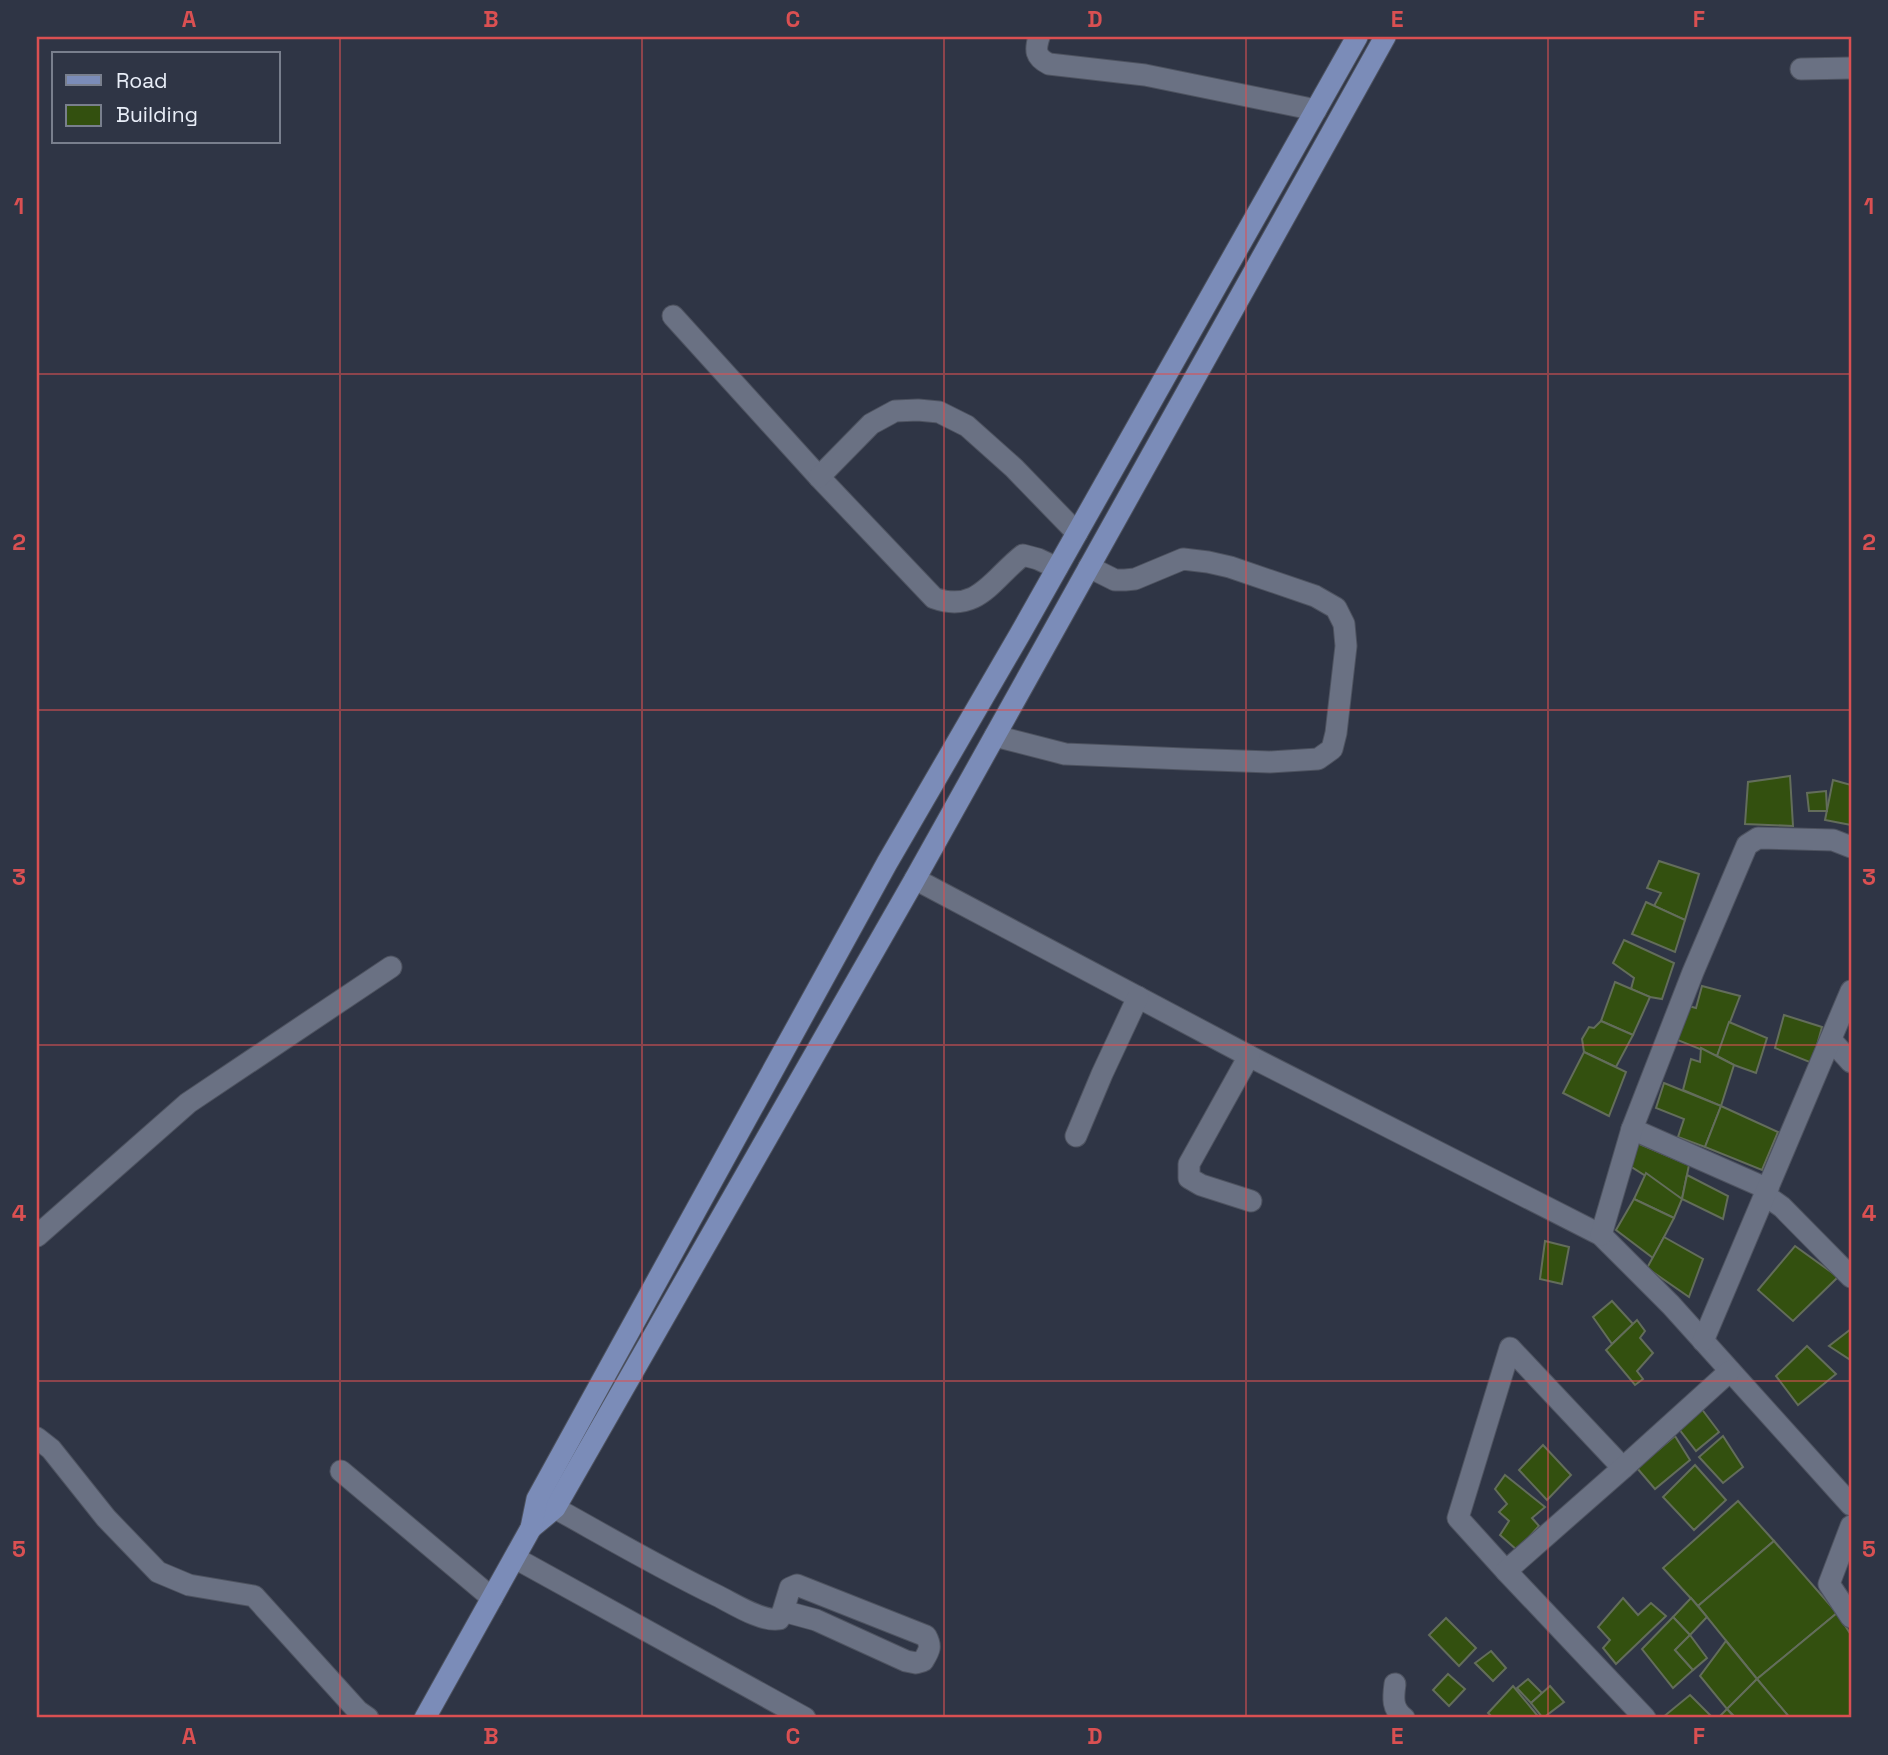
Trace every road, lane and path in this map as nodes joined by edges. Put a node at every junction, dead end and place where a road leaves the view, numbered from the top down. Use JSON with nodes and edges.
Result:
{"nodes":[{"id":1,"x":1038,"y":37,"type":"edge"},
{"id":2,"x":1357,"y":37,"type":"edge"},
{"id":3,"x":1385,"y":37,"type":"edge"},
{"id":4,"x":1851,"y":68,"type":"edge"},
{"id":5,"x":1801,"y":69,"type":"dead end"},
{"id":6,"x":1316,"y":110,"type":"junction"},
{"id":7,"x":673,"y":316,"type":"dead end"},
{"id":8,"x":819,"y":477,"type":"junction"},
{"id":9,"x":1077,"y":533,"type":"junction"},
{"id":10,"x":1089,"y":567,"type":"junction"},
{"id":11,"x":1057,"y":568,"type":"junction"},
{"id":12,"x":995,"y":736,"type":"junction"},
{"id":13,"x":1851,"y":847,"type":"edge"},
{"id":14,"x":915,"y":879,"type":"junction"},
{"id":15,"x":391,"y":967,"type":"dead end"},
{"id":16,"x":1851,"y":991,"type":"edge"},
{"id":17,"x":1138,"y":997,"type":"junction"},
{"id":18,"x":1831,"y":1040,"type":"junction"},
{"id":19,"x":1249,"y":1056,"type":"junction"},
{"id":20,"x":1851,"y":1062,"type":"edge"},
{"id":21,"x":1632,"y":1129,"type":"junction"},
{"id":22,"x":1076,"y":1136,"type":"dead end"},
{"id":23,"x":1766,"y":1192,"type":"junction"},
{"id":24,"x":1251,"y":1201,"type":"dead end"},
{"id":25,"x":1601,"y":1235,"type":"junction"},
{"id":26,"x":37,"y":1236,"type":"edge"},
{"id":27,"x":1851,"y":1277,"type":"edge"},
{"id":28,"x":1703,"y":1341,"type":"junction"},
{"id":29,"x":1730,"y":1371,"type":"junction"},
{"id":30,"x":37,"y":1438,"type":"edge"},
{"id":31,"x":1623,"y":1468,"type":"junction"},
{"id":32,"x":341,"y":1471,"type":"dead end"},
{"id":33,"x":1851,"y":1505,"type":"edge"},
{"id":34,"x":555,"y":1508,"type":"junction"},
{"id":35,"x":1851,"y":1525,"type":"edge"},
{"id":36,"x":531,"y":1528,"type":"junction"},
{"id":37,"x":515,"y":1558,"type":"junction"},
{"id":38,"x":1506,"y":1571,"type":"junction"},
{"id":39,"x":492,"y":1598,"type":"junction"},
{"id":40,"x":783,"y":1611,"type":"junction"},
{"id":41,"x":1851,"y":1617,"type":"edge"},
{"id":42,"x":1395,"y":1684,"type":"dead end"},
{"id":43,"x":368,"y":1718,"type":"edge"},
{"id":44,"x":425,"y":1718,"type":"edge"},
{"id":45,"x":805,"y":1718,"type":"edge"},
{"id":46,"x":1404,"y":1718,"type":"edge"},
{"id":47,"x":1645,"y":1718,"type":"edge"}],
"edges":[{"from":1,"to":6,"type":"street"},
{"from":2,"to":6,"type":"main road"},
{"from":3,"to":10,"type":"main road"},
{"from":4,"to":5,"type":"street"},
{"from":6,"to":9,"type":"main road"},
{"from":7,"to":8,"type":"street"},
{"from":8,"to":9,"type":"street"},
{"from":8,"to":11,"type":"street"},
{"from":9,"to":11,"type":"main road"},
{"from":10,"to":12,"type":"main road"},
{"from":10,"to":12,"type":"street"},
{"from":11,"to":36,"type":"main road"},
{"from":12,"to":14,"type":"main road"},
{"from":13,"to":21,"type":"street"},
{"from":14,"to":17,"type":"street"},
{"from":14,"to":34,"type":"main road"},
{"from":15,"to":26,"type":"street"},
{"from":16,"to":18,"type":"street"},
{"from":17,"to":19,"type":"street"},
{"from":17,"to":22,"type":"street"},
{"from":18,"to":20,"type":"street"},
{"from":18,"to":23,"type":"street"},
{"from":19,"to":24,"type":"street"},
{"from":19,"to":25,"type":"street"},
{"from":21,"to":23,"type":"street"},
{"from":21,"to":25,"type":"street"},
{"from":23,"to":27,"type":"street"},
{"from":23,"to":28,"type":"street"},
{"from":25,"to":28,"type":"street"},
{"from":28,"to":29,"type":"street"},
{"from":29,"to":31,"type":"street"},
{"from":29,"to":33,"type":"street"},
{"from":30,"to":43,"type":"street"},
{"from":31,"to":38,"type":"street"},
{"from":31,"to":38,"type":"street"},
{"from":32,"to":39,"type":"street"},
{"from":34,"to":36,"type":"main road"},
{"from":34,"to":40,"type":"street"},
{"from":35,"to":41,"type":"street"},
{"from":36,"to":37,"type":"main road"},
{"from":37,"to":39,"type":"main road"},
{"from":37,"to":45,"type":"street"},
{"from":38,"to":47,"type":"street"},
{"from":39,"to":44,"type":"main road"},
{"from":40,"to":40,"type":"street"},
{"from":42,"to":46,"type":"street"}]}
